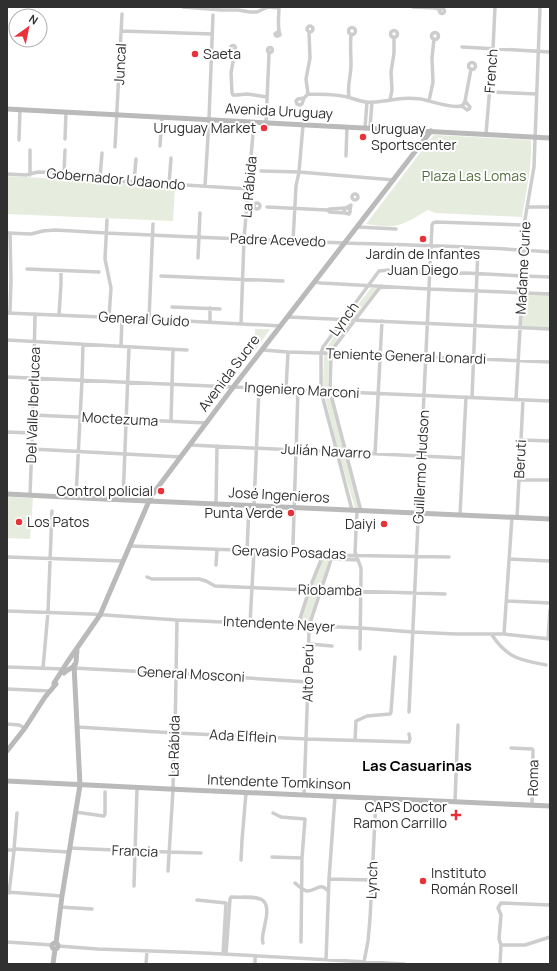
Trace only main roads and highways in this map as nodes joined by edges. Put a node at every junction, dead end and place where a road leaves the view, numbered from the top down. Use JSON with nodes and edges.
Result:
{"nodes":[{"id":1,"x":7,"y":108,"type":"edge"},
{"id":2,"x":431,"y":132,"type":"junction"},
{"id":3,"x":550,"y":138,"type":"edge"},
{"id":4,"x":7,"y":494,"type":"edge"},
{"id":5,"x":149,"y":501,"type":"junction"},
{"id":6,"x":550,"y":519,"type":"edge"},
{"id":7,"x":78,"y":648,"type":"junction"},
{"id":8,"x":68,"y":662,"type":"junction"},
{"id":9,"x":71,"y":667,"type":"junction"},
{"id":10,"x":54,"y":686,"type":"junction"},
{"id":11,"x":7,"y":751,"type":"edge"},
{"id":12,"x":7,"y":781,"type":"edge"},
{"id":13,"x":80,"y":785,"type":"junction"},
{"id":14,"x":550,"y":806,"type":"edge"},
{"id":15,"x":53,"y":964,"type":"edge"}],
"edges":[{"from":1,"to":2,"type":"main road","name":"Avenida Uruguay"},
{"from":2,"to":3,"type":"main road","name":"Avenida Uruguay"},
{"from":2,"to":5,"type":"main road","name":"Avenida Sucre"},
{"from":4,"to":5,"type":"main road","name":"José Ingenieros"},
{"from":5,"to":6,"type":"main road","name":"José Ingenieros"},
{"from":5,"to":7,"type":"main road","name":"Avenida Sucre"},
{"from":7,"to":8,"type":"main road","name":"Avenida Sucre"},
{"from":7,"to":9,"type":"main road","name":"Avenida Sucre"},
{"from":8,"to":9,"type":"main road"},
{"from":8,"to":9,"type":"main road"},
{"from":9,"to":10,"type":"main road","name":"Avenida Sucre"},
{"from":9,"to":10,"type":"main road","name":"Avenida Sucre"},
{"from":9,"to":13,"type":"main road"},
{"from":10,"to":11,"type":"main road","name":"Avenida Sucre"},
{"from":12,"to":13,"type":"main road","name":"Intendente Tomkinson"},
{"from":13,"to":14,"type":"main road","name":"Intendente Tomkinson"},
{"from":13,"to":15,"type":"main road"}]}
